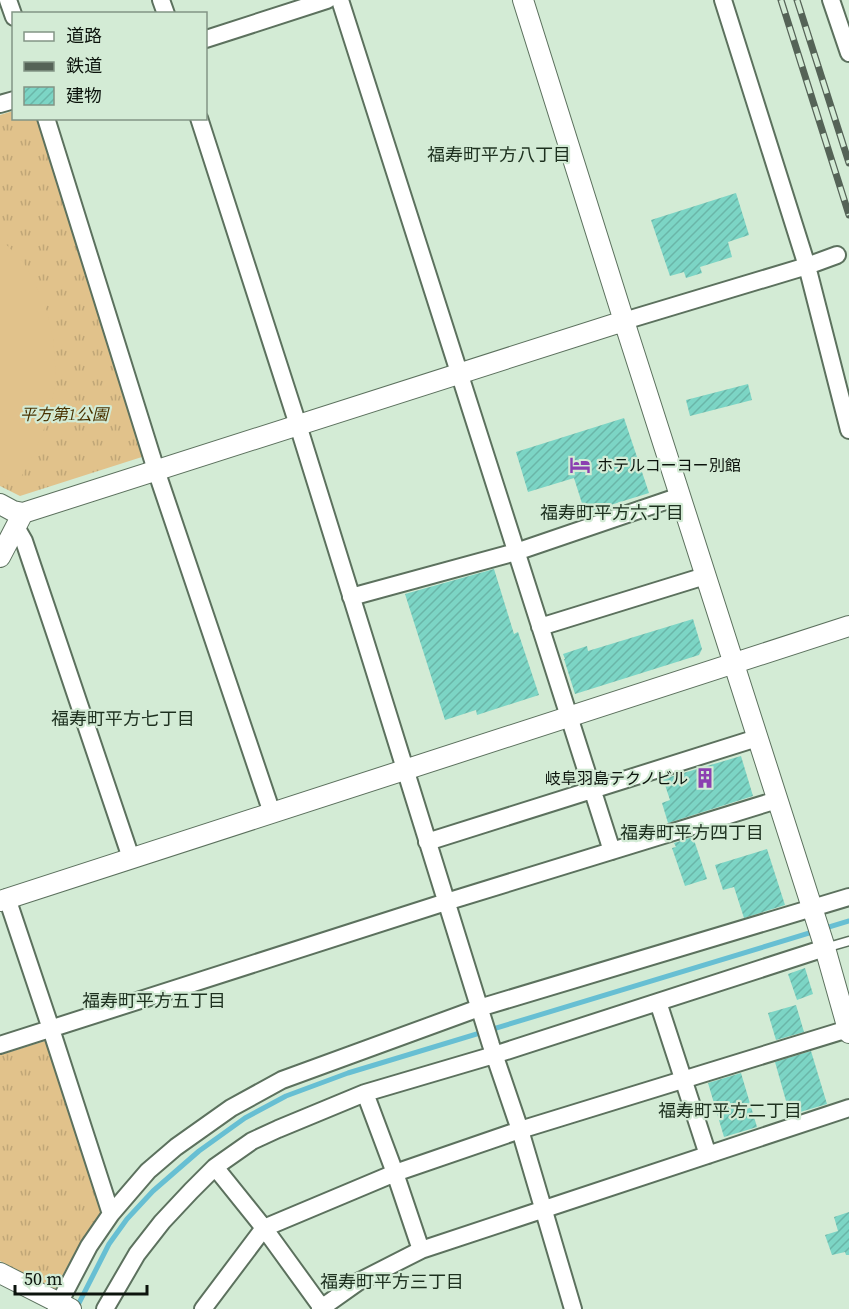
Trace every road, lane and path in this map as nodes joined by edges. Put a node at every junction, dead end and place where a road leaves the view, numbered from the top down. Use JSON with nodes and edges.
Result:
{"nodes":[{"id":1,"x":327,"y":0,"type":"edge"},
{"id":2,"x":340,"y":0,"type":"edge"},
{"id":3,"x":523,"y":0,"type":"edge"},
{"id":4,"x":723,"y":0,"type":"edge"},
{"id":5,"x":831,"y":0,"type":"edge"},
{"id":6,"x":207,"y":39,"type":"edge"},
{"id":7,"x":849,"y":53,"type":"edge"},
{"id":8,"x":47,"y":120,"type":"edge"},
{"id":9,"x":200,"y":120,"type":"edge"},
{"id":10,"x":837,"y":255,"type":"dead end"},
{"id":11,"x":807,"y":266,"type":"junction"},
{"id":12,"x":624,"y":321,"type":"junction"},
{"id":13,"x":459,"y":374,"type":"junction"},
{"id":14,"x":298,"y":425,"type":"junction"},
{"id":15,"x":849,"y":430,"type":"edge"},
{"id":16,"x":156,"y":470,"type":"junction"},
{"id":17,"x":680,"y":496,"type":"junction"},
{"id":18,"x":0,"y":504,"type":"edge"},
{"id":19,"x":20,"y":520,"type":"junction"},
{"id":20,"x":516,"y":552,"type":"junction"},
{"id":21,"x":0,"y":557,"type":"edge"},
{"id":22,"x":705,"y":576,"type":"junction"},
{"id":23,"x":351,"y":597,"type":"junction"},
{"id":24,"x":849,"y":626,"type":"edge"},
{"id":25,"x":540,"y":627,"type":"junction"},
{"id":26,"x":733,"y":663,"type":"junction"},
{"id":27,"x":569,"y":717,"type":"junction"},
{"id":28,"x":757,"y":738,"type":"junction"},
{"id":29,"x":404,"y":770,"type":"junction"},
{"id":30,"x":592,"y":790,"type":"junction"},
{"id":31,"x":777,"y":800,"type":"junction"},
{"id":32,"x":272,"y":813,"type":"junction"},
{"id":33,"x":427,"y":842,"type":"junction"},
{"id":34,"x":612,"y":851,"type":"junction"},
{"id":35,"x":131,"y":858,"type":"junction"},
{"id":36,"x":849,"y":897,"type":"edge"},
{"id":37,"x":3,"y":899,"type":"edge"},
{"id":38,"x":446,"y":902,"type":"junction"},
{"id":39,"x":814,"y":915,"type":"junction"},
{"id":40,"x":849,"y":941,"type":"edge"},
{"id":41,"x":824,"y":945,"type":"junction"},
{"id":42,"x":658,"y":1002,"type":"junction"},
{"id":43,"x":481,"y":1014,"type":"junction"},
{"id":44,"x":51,"y":1029,"type":"junction"},
{"id":45,"x":848,"y":1031,"type":"edge"},
{"id":46,"x":0,"y":1045,"type":"edge"},
{"id":47,"x":492,"y":1050,"type":"junction"},
{"id":48,"x":683,"y":1080,"type":"junction"},
{"id":49,"x":365,"y":1093,"type":"junction"},
{"id":50,"x":849,"y":1108,"type":"edge"},
{"id":51,"x":520,"y":1130,"type":"junction"},
{"id":52,"x":708,"y":1155,"type":"junction"},
{"id":53,"x":215,"y":1167,"type":"junction"},
{"id":54,"x":395,"y":1173,"type":"junction"},
{"id":55,"x":543,"y":1210,"type":"junction"},
{"id":56,"x":111,"y":1214,"type":"junction"},
{"id":57,"x":264,"y":1228,"type":"junction"},
{"id":58,"x":421,"y":1250,"type":"junction"},
{"id":59,"x":0,"y":1274,"type":"edge"},
{"id":60,"x":64,"y":1307,"type":"edge"},
{"id":61,"x":321,"y":1308,"type":"edge"},
{"id":62,"x":105,"y":1309,"type":"edge"},
{"id":63,"x":203,"y":1309,"type":"edge"},
{"id":64,"x":573,"y":1309,"type":"edge"}],
"edges":[{"from":1,"to":6,"type":"street"},
{"from":2,"to":13,"type":"street"},
{"from":3,"to":12,"type":"street"},
{"from":4,"to":11,"type":"street"},
{"from":5,"to":7,"type":"street"},
{"from":8,"to":16,"type":"street"},
{"from":9,"to":14,"type":"street"},
{"from":10,"to":11,"type":"street"},
{"from":11,"to":12,"type":"street"},
{"from":11,"to":15,"type":"street"},
{"from":12,"to":13,"type":"street"},
{"from":12,"to":17,"type":"street"},
{"from":13,"to":14,"type":"street"},
{"from":13,"to":20,"type":"street"},
{"from":14,"to":16,"type":"street"},
{"from":14,"to":23,"type":"street"},
{"from":16,"to":19,"type":"street"},
{"from":16,"to":32,"type":"street"},
{"from":17,"to":20,"type":"street"},
{"from":17,"to":22,"type":"street"},
{"from":18,"to":19,"type":"street"},
{"from":19,"to":21,"type":"street"},
{"from":19,"to":35,"type":"street"},
{"from":20,"to":23,"type":"street"},
{"from":20,"to":25,"type":"street"},
{"from":22,"to":25,"type":"street"},
{"from":22,"to":26,"type":"street"},
{"from":23,"to":29,"type":"street"},
{"from":24,"to":26,"type":"street"},
{"from":25,"to":27,"type":"street"},
{"from":26,"to":27,"type":"street"},
{"from":26,"to":28,"type":"street"},
{"from":27,"to":29,"type":"street"},
{"from":27,"to":30,"type":"street"},
{"from":28,"to":30,"type":"street"},
{"from":28,"to":31,"type":"street"},
{"from":29,"to":32,"type":"street"},
{"from":29,"to":33,"type":"street"},
{"from":30,"to":33,"type":"street"},
{"from":30,"to":34,"type":"street"},
{"from":31,"to":34,"type":"street"},
{"from":31,"to":39,"type":"street"},
{"from":32,"to":35,"type":"street"},
{"from":33,"to":38,"type":"street"},
{"from":34,"to":38,"type":"street"},
{"from":35,"to":37,"type":"street"},
{"from":36,"to":39,"type":"street"},
{"from":37,"to":44,"type":"street"},
{"from":38,"to":43,"type":"street"},
{"from":38,"to":44,"type":"street"},
{"from":39,"to":41,"type":"street"},
{"from":39,"to":43,"type":"street"},
{"from":40,"to":41,"type":"lane"},
{"from":41,"to":42,"type":"street"},
{"from":41,"to":45,"type":"street"},
{"from":42,"to":47,"type":"street"},
{"from":42,"to":48,"type":"street"},
{"from":43,"to":47,"type":"street"},
{"from":43,"to":56,"type":"street"},
{"from":44,"to":46,"type":"street"},
{"from":44,"to":56,"type":"street"},
{"from":45,"to":48,"type":"street"},
{"from":47,"to":49,"type":"street"},
{"from":47,"to":51,"type":"street"},
{"from":48,"to":51,"type":"street"},
{"from":48,"to":52,"type":"street"},
{"from":49,"to":53,"type":"street"},
{"from":49,"to":54,"type":"street"},
{"from":50,"to":52,"type":"street"},
{"from":51,"to":54,"type":"street"},
{"from":51,"to":55,"type":"street"},
{"from":52,"to":55,"type":"street"},
{"from":53,"to":57,"type":"street"},
{"from":53,"to":62,"type":"street"},
{"from":54,"to":57,"type":"street"},
{"from":54,"to":58,"type":"street"},
{"from":55,"to":58,"type":"street"},
{"from":55,"to":64,"type":"street"},
{"from":56,"to":60,"type":"street"},
{"from":57,"to":61,"type":"street"},
{"from":57,"to":63,"type":"street"},
{"from":58,"to":61,"type":"street"},
{"from":59,"to":60,"type":"street"}]}
